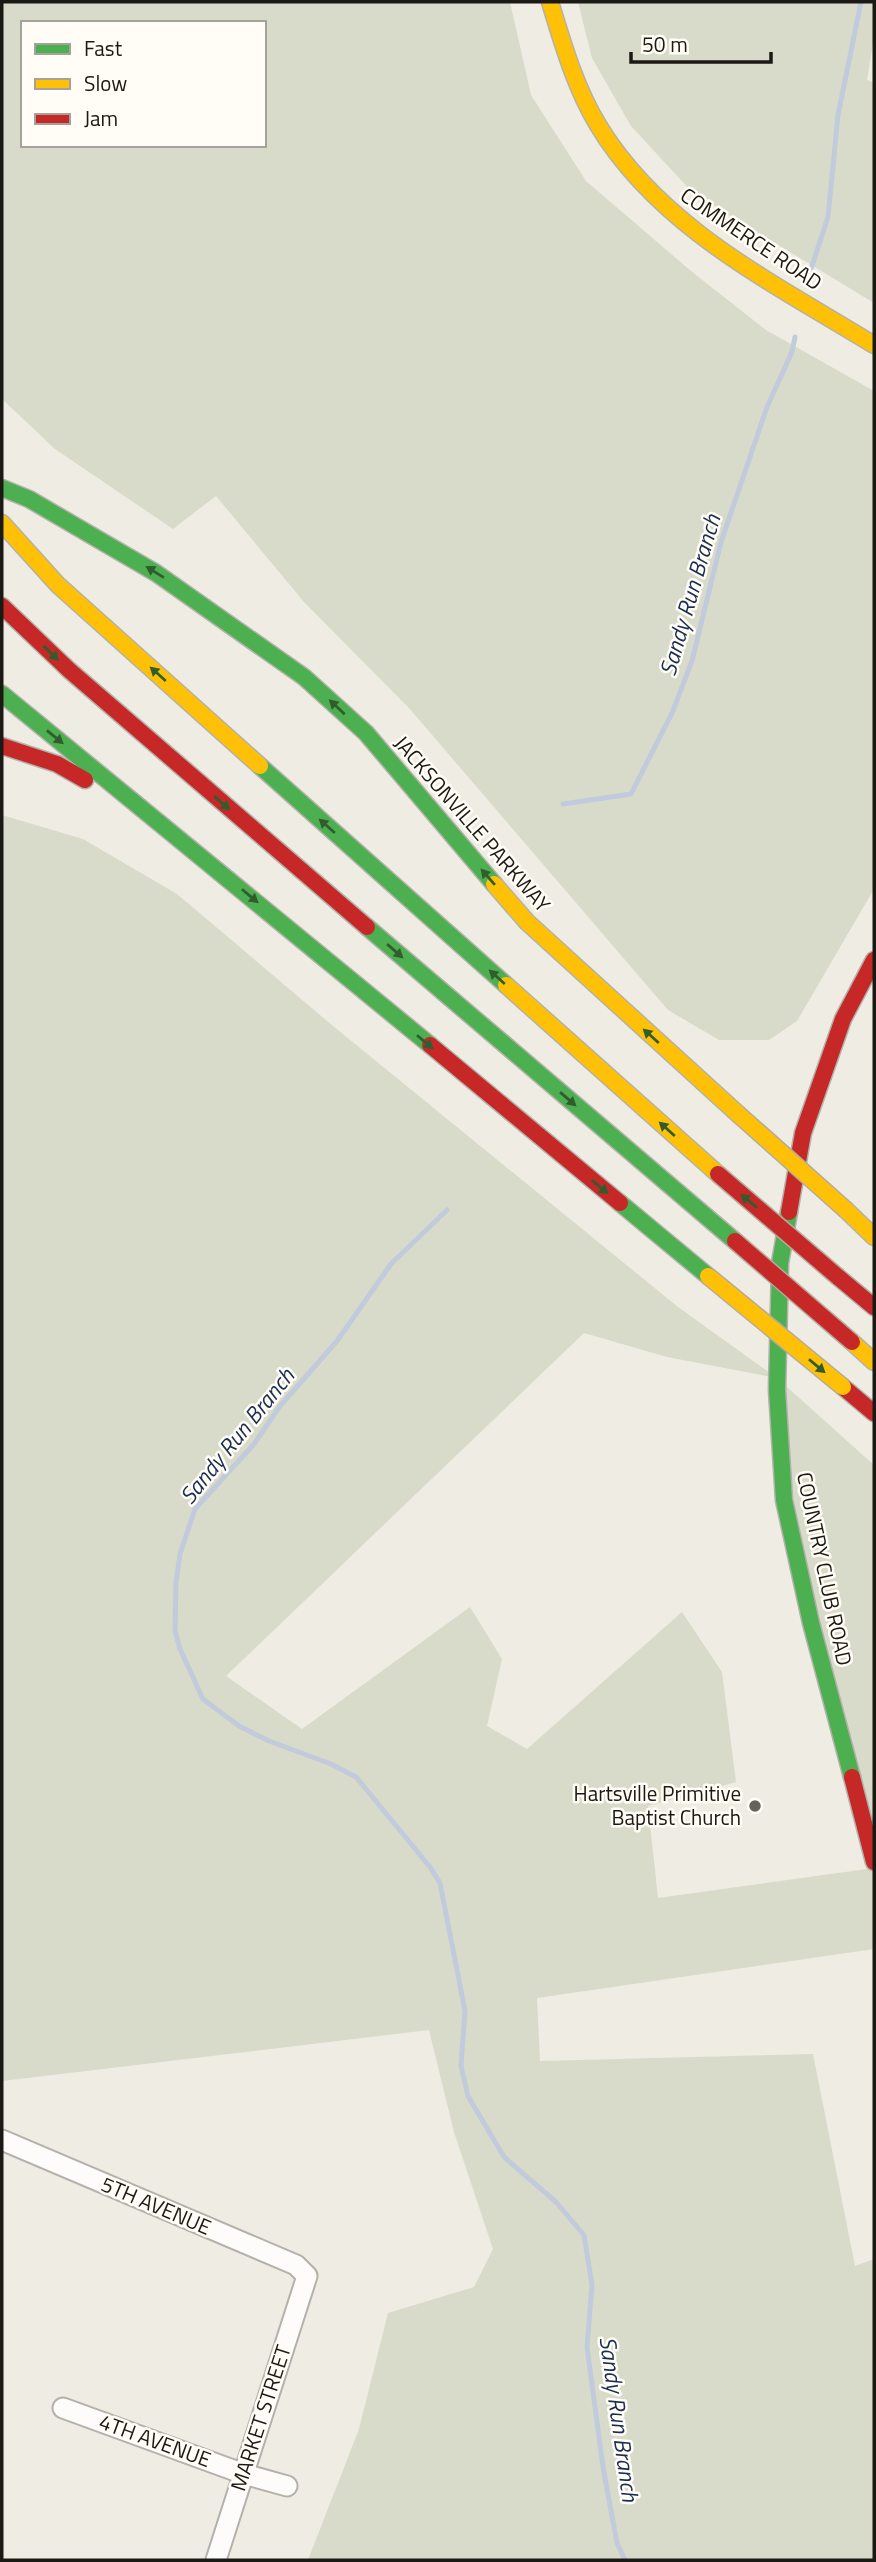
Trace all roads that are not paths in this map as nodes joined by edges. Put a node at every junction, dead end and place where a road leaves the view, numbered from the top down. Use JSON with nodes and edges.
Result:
{"nodes":[{"id":1,"x":551,"y":2,"type":"edge"},
{"id":2,"x":874,"y":345,"type":"edge"},
{"id":3,"x":2,"y":488,"type":"edge"},
{"id":4,"x":2,"y":523,"type":"edge"},
{"id":5,"x":2,"y":606,"type":"edge"},
{"id":6,"x":2,"y":694,"type":"edge"},
{"id":7,"x":2,"y":747,"type":"edge"},
{"id":8,"x":183,"y":840,"type":"junction"},
{"id":9,"x":874,"y":960,"type":"edge"},
{"id":10,"x":874,"y":1237,"type":"edge"},
{"id":11,"x":874,"y":1307,"type":"edge"},
{"id":12,"x":874,"y":1362,"type":"edge"},
{"id":13,"x":874,"y":1413,"type":"edge"},
{"id":14,"x":874,"y":1862,"type":"edge"},
{"id":15,"x":2,"y":2140,"type":"edge"},
{"id":16,"x":307,"y":2276,"type":"joint"},
{"id":17,"x":64,"y":2408,"type":"dead end"},
{"id":18,"x":244,"y":2474,"type":"junction"},
{"id":19,"x":287,"y":2486,"type":"dead end"},
{"id":20,"x":216,"y":2560,"type":"edge"}],
"edges":[{"from":1,"to":2,"type":"main road","name":"COMMERCE ROAD"},
{"from":10,"to":3,"type":"main road","name":"JACKSONVILLE PARKWAY","one_way":true,"bridge":true},
{"from":11,"to":4,"type":"main road","one_way":true,"bridge":true},
{"from":5,"to":12,"type":"main road","one_way":true,"bridge":true},
{"from":6,"to":8,"type":"main road","one_way":true},
{"from":7,"to":8,"type":"main road"},
{"from":8,"to":13,"type":"main road","one_way":true,"bridge":true},
{"from":9,"to":14,"type":"main road","name":"COUNTRY CLUB ROAD"},
{"from":15,"to":16,"type":"street","name":"5TH AVENUE"},
{"from":16,"to":18,"type":"street","name":"MARKET STREET"},
{"from":17,"to":18,"type":"street","name":"4TH AVENUE"},
{"from":18,"to":19,"type":"street","name":"4TH AVENUE"},
{"from":18,"to":20,"type":"street","name":"MARKET STREET"}]}
